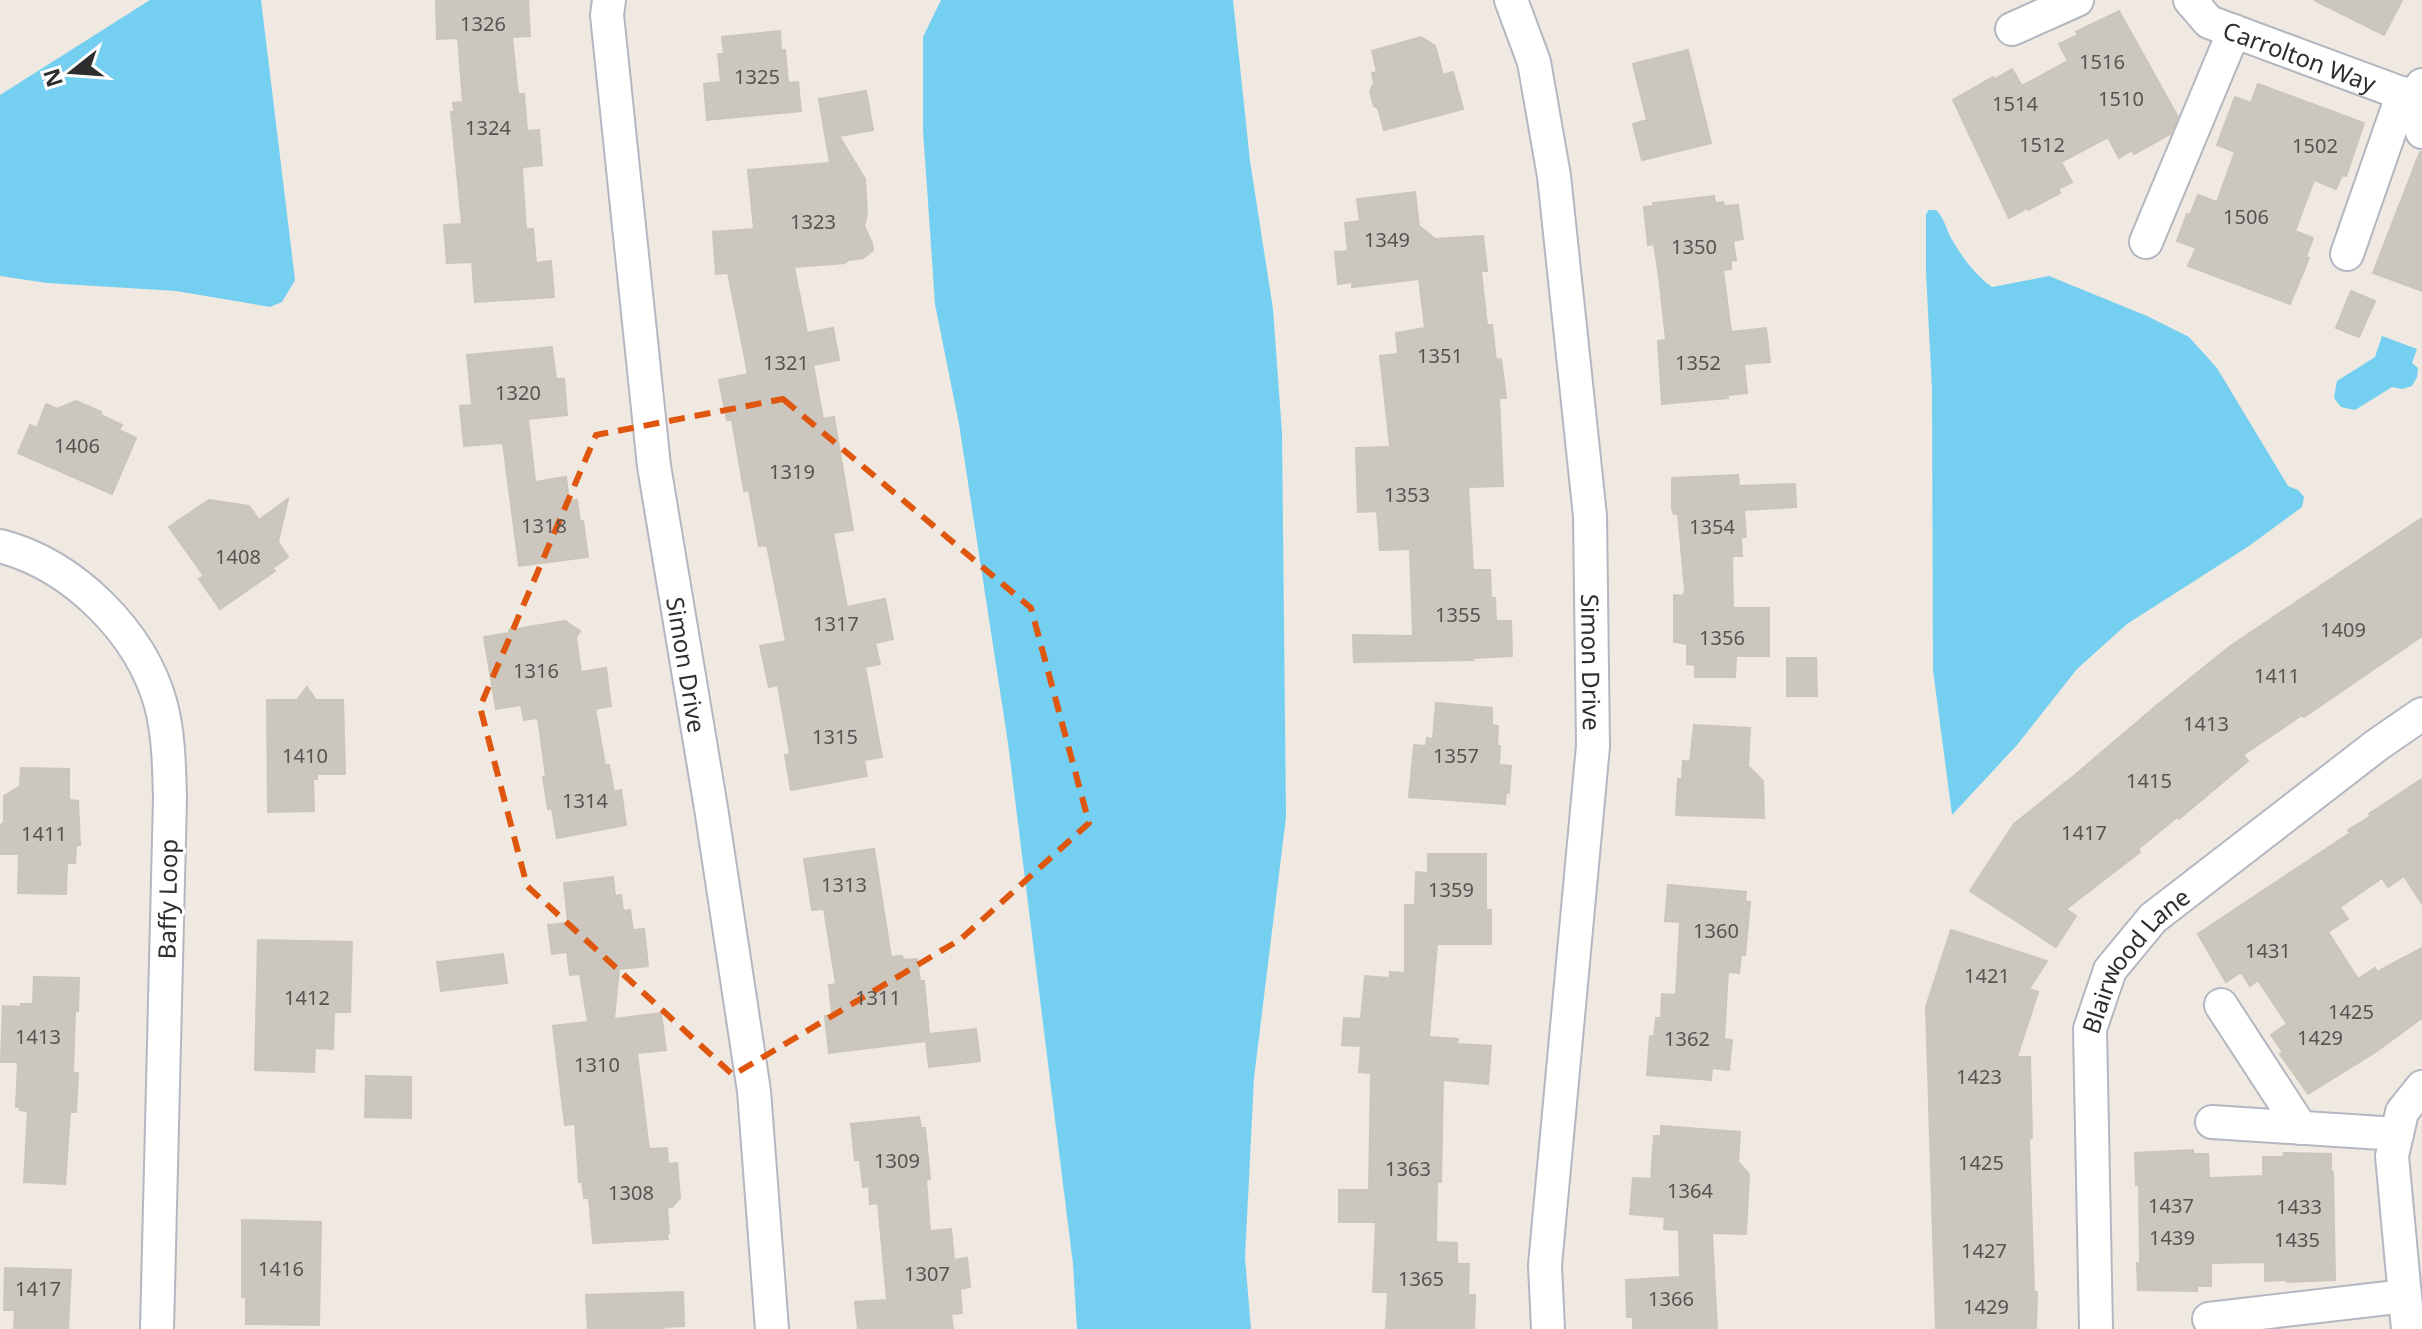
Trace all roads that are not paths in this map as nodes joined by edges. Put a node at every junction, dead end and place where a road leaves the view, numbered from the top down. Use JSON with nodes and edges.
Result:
{"nodes":[{"id":1,"x":609,"y":0,"type":"edge"},
{"id":2,"x":1511,"y":0,"type":"edge"},
{"id":3,"x":2077,"y":0,"type":"edge"},
{"id":4,"x":2190,"y":0,"type":"edge"},
{"id":5,"x":2012,"y":29,"type":"dead end"},
{"id":6,"x":2234,"y":31,"type":"junction"},
{"id":7,"x":2414,"y":92,"type":"edge"},
{"id":8,"x":2422,"y":132,"type":"edge"},
{"id":9,"x":2146,"y":242,"type":"dead end"},
{"id":10,"x":2347,"y":254,"type":"dead end"},
{"id":11,"x":0,"y":546,"type":"edge"},
{"id":12,"x":2422,"y":714,"type":"edge"},
{"id":13,"x":2221,"y":1005,"type":"dead end"},
{"id":14,"x":2422,"y":1087,"type":"edge"},
{"id":15,"x":2212,"y":1122,"type":"dead end"},
{"id":16,"x":2301,"y":1128,"type":"junction"},
{"id":17,"x":2397,"y":1134,"type":"junction"},
{"id":18,"x":2411,"y":1244,"type":"edge"},
{"id":19,"x":2405,"y":1296,"type":"junction"},
{"id":20,"x":2209,"y":1319,"type":"dead end"},
{"id":21,"x":157,"y":1329,"type":"edge"},
{"id":22,"x":772,"y":1329,"type":"edge"},
{"id":23,"x":1548,"y":1329,"type":"edge"},
{"id":24,"x":2096,"y":1329,"type":"edge"},
{"id":25,"x":2408,"y":1329,"type":"edge"}],
"edges":[{"from":1,"to":22,"type":"street","name":"Simon Drive"},
{"from":2,"to":23,"type":"street","name":"Simon Drive"},
{"from":3,"to":5,"type":"street"},
{"from":4,"to":6,"type":"street","name":"Carrolton Way"},
{"from":6,"to":7,"type":"street","name":"Carrolton Way"},
{"from":6,"to":9,"type":"street"},
{"from":7,"to":8,"type":"street"},
{"from":7,"to":10,"type":"street"},
{"from":11,"to":21,"type":"street","name":"Baffy Loop"},
{"from":12,"to":24,"type":"street","name":"Blairwood Lane"},
{"from":13,"to":16,"type":"street"},
{"from":14,"to":17,"type":"street"},
{"from":15,"to":16,"type":"street"},
{"from":16,"to":17,"type":"street"},
{"from":17,"to":18,"type":"street"},
{"from":18,"to":19,"type":"street"},
{"from":19,"to":20,"type":"street"},
{"from":19,"to":25,"type":"street"}]}
